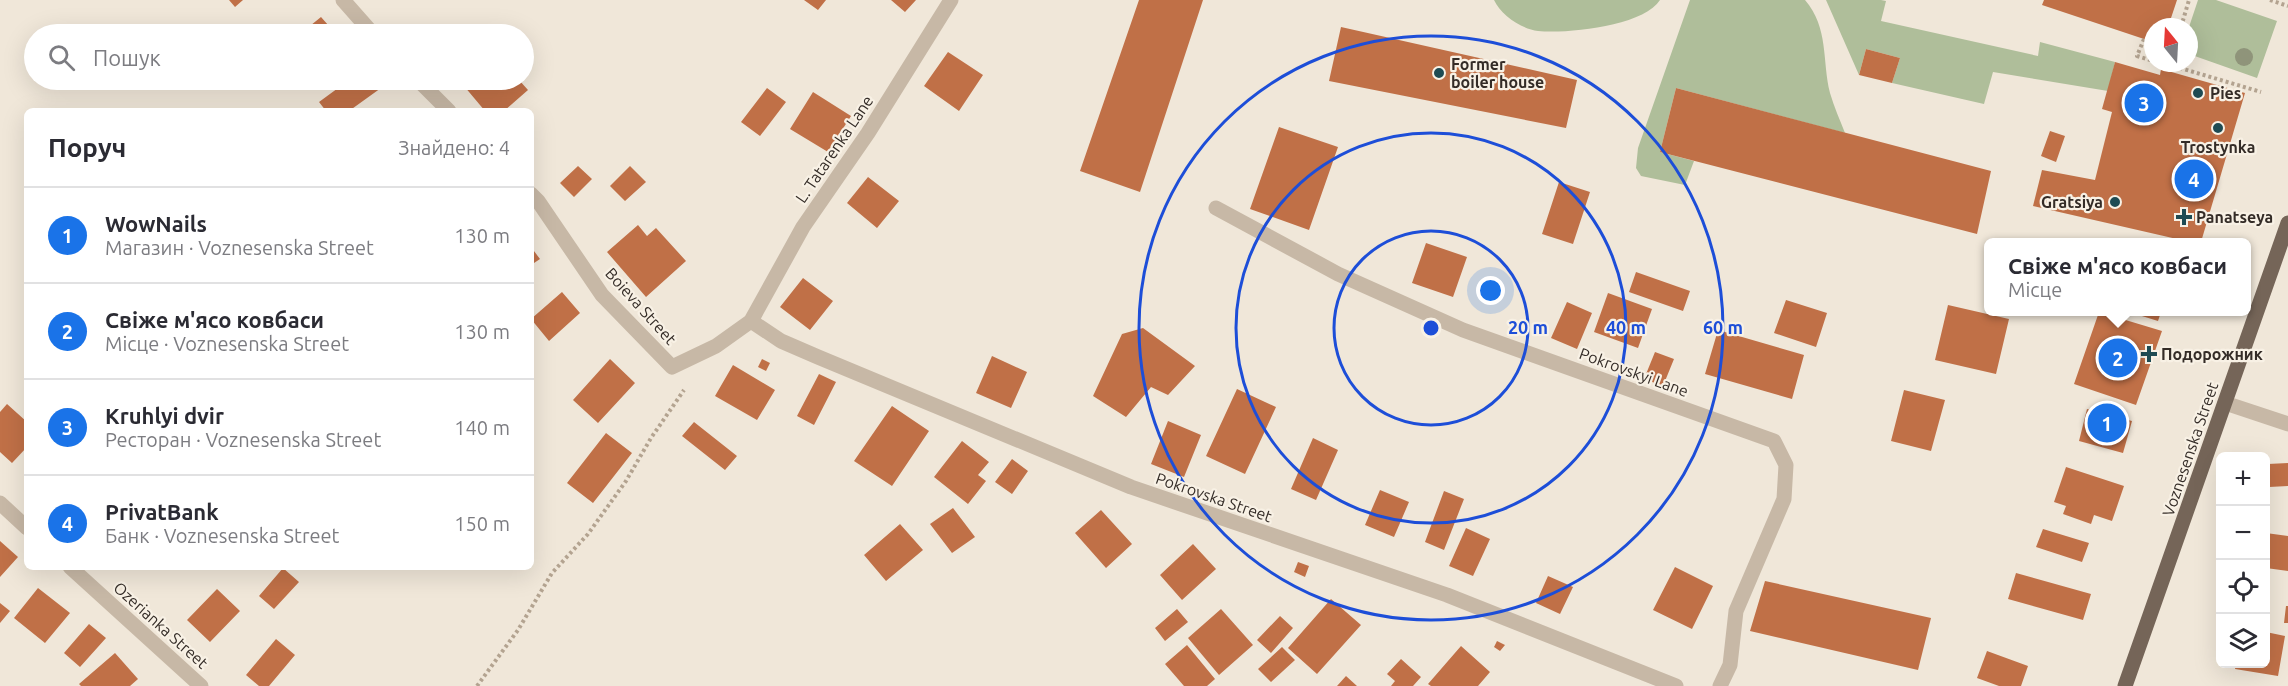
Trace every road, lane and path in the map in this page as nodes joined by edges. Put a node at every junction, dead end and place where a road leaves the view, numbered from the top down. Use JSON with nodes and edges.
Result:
{"nodes":[{"id":1,"x":343,"y":0,"type":"edge"},
{"id":2,"x":951,"y":0,"type":"edge"},
{"id":3,"x":2189,"y":0,"type":"edge"},
{"id":4,"x":2270,"y":0,"type":"edge"},
{"id":5,"x":2288,"y":6,"type":"edge"},
{"id":6,"x":2184,"y":18,"type":"edge"},
{"id":7,"x":364,"y":24,"type":"edge"},
{"id":8,"x":2144,"y":39,"type":"dead end"},
{"id":9,"x":2144,"y":58,"type":"edge"},
{"id":10,"x":2196,"y":72,"type":"edge"},
{"id":11,"x":428,"y":90,"type":"edge"},
{"id":12,"x":2261,"y":92,"type":"dead end"},
{"id":13,"x":446,"y":108,"type":"edge"},
{"id":14,"x":534,"y":197,"type":"edge"},
{"id":15,"x":1216,"y":208,"type":"dead end"},
{"id":16,"x":2288,"y":224,"type":"edge"},
{"id":17,"x":751,"y":321,"type":"junction"},
{"id":18,"x":672,"y":367,"type":"junction"},
{"id":19,"x":2225,"y":403,"type":"junction"},
{"id":20,"x":2288,"y":424,"type":"edge"},
{"id":21,"x":0,"y":503,"type":"edge"},
{"id":22,"x":24,"y":525,"type":"edge"},
{"id":23,"x":73,"y":570,"type":"edge"},
{"id":24,"x":201,"y":686,"type":"edge"},
{"id":25,"x":477,"y":686,"type":"edge"},
{"id":26,"x":1676,"y":686,"type":"edge"},
{"id":27,"x":1720,"y":686,"type":"edge"},
{"id":28,"x":2125,"y":686,"type":"edge"}],
"edges":[{"from":1,"to":7,"type":"street"},
{"from":2,"to":17,"type":"street","name":"L. Tatarenka Lane"},
{"from":3,"to":6,"type":"path"},
{"from":4,"to":5,"type":"path"},
{"from":8,"to":9,"type":"path"},
{"from":10,"to":12,"type":"path"},
{"from":11,"to":13,"type":"street"},
{"from":14,"to":18,"type":"street","name":"Boieva Street"},
{"from":15,"to":27,"type":"street","name":"Pokrovskyi Lane"},
{"from":16,"to":19,"type":"main road","name":"Voznesenska Street"},
{"from":17,"to":18,"type":"street","name":"Boieva Street"},
{"from":17,"to":26,"type":"street","name":"Pokrovska Street"},
{"from":18,"to":25,"type":"path"},
{"from":19,"to":20,"type":"street"},
{"from":19,"to":28,"type":"main road","name":"Voznesenska Street"},
{"from":21,"to":22,"type":"street"},
{"from":23,"to":24,"type":"street","name":"Ozerianka Street"}]}
